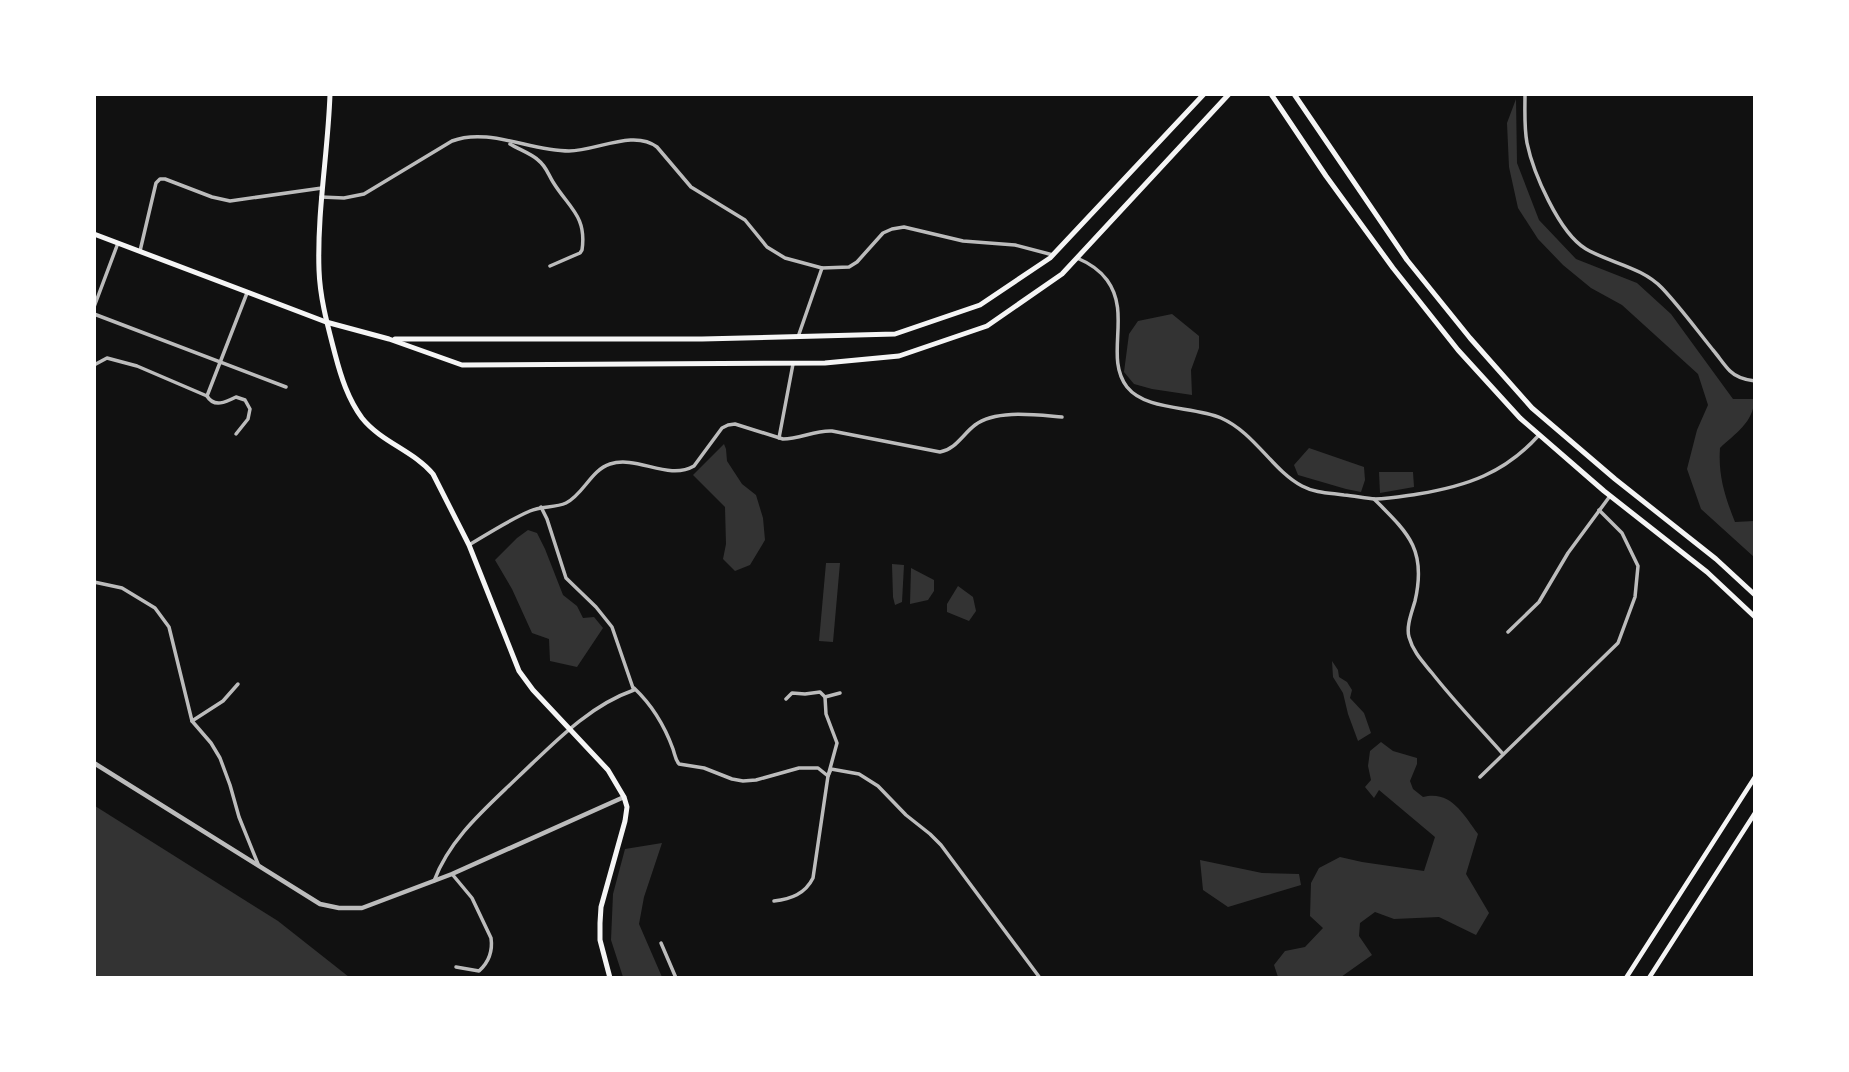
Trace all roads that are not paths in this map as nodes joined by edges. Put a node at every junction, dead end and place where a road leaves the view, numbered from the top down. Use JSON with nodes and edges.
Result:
{"nodes":[{"id":1,"x":330,"y":94,"type":"edge"},
{"id":2,"x":1204,"y":94,"type":"edge"},
{"id":3,"x":1229,"y":94,"type":"edge"},
{"id":4,"x":1271,"y":94,"type":"edge"},
{"id":5,"x":1294,"y":94,"type":"edge"},
{"id":6,"x":1525,"y":94,"type":"edge"},
{"id":7,"x":506,"y":141,"type":"junction"},
{"id":8,"x":321,"y":188,"type":"junction"},
{"id":9,"x":321,"y":197,"type":"junction"},
{"id":10,"x":94,"y":234,"type":"edge"},
{"id":11,"x":118,"y":243,"type":"junction"},
{"id":12,"x":139,"y":251,"type":"junction"},
{"id":13,"x":1053,"y":255,"type":"junction"},
{"id":14,"x":1077,"y":258,"type":"junction"},
{"id":15,"x":551,"y":266,"type":"dead end"},
{"id":16,"x":822,"y":268,"type":"junction"},
{"id":17,"x":247,"y":292,"type":"junction"},
{"id":18,"x":94,"y":307,"type":"edge"},
{"id":19,"x":94,"y":314,"type":"edge"},
{"id":20,"x":326,"y":322,"type":"junction"},
{"id":21,"x":797,"y":337,"type":"junction"},
{"id":22,"x":388,"y":339,"type":"junction"},
{"id":23,"x":220,"y":362,"type":"junction"},
{"id":24,"x":793,"y":363,"type":"junction"},
{"id":25,"x":94,"y":365,"type":"edge"},
{"id":26,"x":1755,"y":381,"type":"edge"},
{"id":27,"x":286,"y":387,"type":"dead end"},
{"id":28,"x":207,"y":396,"type":"junction"},
{"id":29,"x":1062,"y":417,"type":"dead end"},
{"id":30,"x":236,"y":434,"type":"dead end"},
{"id":31,"x":1539,"y":435,"type":"junction"},
{"id":32,"x":779,"y":438,"type":"junction"},
{"id":33,"x":1610,"y":496,"type":"junction"},
{"id":34,"x":1374,"y":499,"type":"junction"},
{"id":35,"x":541,"y":508,"type":"junction"},
{"id":36,"x":1599,"y":510,"type":"junction"},
{"id":37,"x":469,"y":545,"type":"junction"},
{"id":38,"x":94,"y":582,"type":"edge"},
{"id":39,"x":1755,"y":595,"type":"edge"},
{"id":40,"x":1755,"y":617,"type":"edge"},
{"id":41,"x":1508,"y":632,"type":"dead end"},
{"id":42,"x":238,"y":684,"type":"dead end"},
{"id":43,"x":634,"y":690,"type":"junction"},
{"id":44,"x":840,"y":693,"type":"dead end"},
{"id":45,"x":825,"y":697,"type":"junction"},
{"id":46,"x":786,"y":699,"type":"dead end"},
{"id":47,"x":192,"y":720,"type":"junction"},
{"id":48,"x":569,"y":728,"type":"junction"},
{"id":49,"x":1503,"y":754,"type":"junction"},
{"id":50,"x":94,"y":763,"type":"edge"},
{"id":51,"x":828,"y":776,"type":"junction"},
{"id":52,"x":1480,"y":777,"type":"dead end"},
{"id":53,"x":1755,"y":778,"type":"edge"},
{"id":54,"x":624,"y":797,"type":"junction"},
{"id":55,"x":1755,"y":813,"type":"edge"},
{"id":56,"x":258,"y":864,"type":"junction"},
{"id":57,"x":452,"y":874,"type":"junction"},
{"id":58,"x":434,"y":881,"type":"junction"},
{"id":59,"x":774,"y":901,"type":"dead end"},
{"id":60,"x":661,"y":943,"type":"dead end"},
{"id":61,"x":456,"y":967,"type":"dead end"},
{"id":62,"x":610,"y":978,"type":"edge"},
{"id":63,"x":676,"y":978,"type":"edge"},
{"id":64,"x":1040,"y":978,"type":"edge"},
{"id":65,"x":1626,"y":978,"type":"edge"},
{"id":66,"x":1649,"y":978,"type":"edge"}],
"edges":[{"from":1,"to":8,"type":"main road"},
{"from":2,"to":13,"type":"main road"},
{"from":3,"to":14,"type":"main road"},
{"from":4,"to":31,"type":"main road"},
{"from":5,"to":39,"type":"main road"},
{"from":6,"to":26,"type":"street"},
{"from":7,"to":9,"type":"street"},
{"from":7,"to":15,"type":"street"},
{"from":7,"to":16,"type":"street"},
{"from":8,"to":9,"type":"main road"},
{"from":8,"to":12,"type":"street"},
{"from":9,"to":20,"type":"main road"},
{"from":10,"to":11,"type":"main road"},
{"from":11,"to":12,"type":"main road"},
{"from":11,"to":18,"type":"street"},
{"from":12,"to":17,"type":"main road"},
{"from":13,"to":16,"type":"street"},
{"from":13,"to":21,"type":"main road"},
{"from":14,"to":24,"type":"main road"},
{"from":14,"to":34,"type":"street"},
{"from":16,"to":21,"type":"street"},
{"from":17,"to":20,"type":"main road"},
{"from":17,"to":23,"type":"street"},
{"from":19,"to":23,"type":"street"},
{"from":20,"to":22,"type":"main road"},
{"from":20,"to":37,"type":"main road"},
{"from":21,"to":22,"type":"main road"},
{"from":22,"to":24,"type":"main road"},
{"from":23,"to":27,"type":"street"},
{"from":23,"to":28,"type":"street"},
{"from":24,"to":32,"type":"street"},
{"from":25,"to":28,"type":"street"},
{"from":28,"to":30,"type":"street"},
{"from":29,"to":32,"type":"street"},
{"from":31,"to":33,"type":"main road"},
{"from":31,"to":34,"type":"street"},
{"from":32,"to":35,"type":"street"},
{"from":33,"to":36,"type":"street"},
{"from":33,"to":40,"type":"main road"},
{"from":34,"to":49,"type":"street"},
{"from":35,"to":37,"type":"street"},
{"from":35,"to":43,"type":"street"},
{"from":36,"to":41,"type":"street"},
{"from":36,"to":49,"type":"street"},
{"from":37,"to":48,"type":"main road"},
{"from":38,"to":47,"type":"street"},
{"from":42,"to":47,"type":"street"},
{"from":43,"to":48,"type":"street"},
{"from":43,"to":51,"type":"street"},
{"from":44,"to":45,"type":"street"},
{"from":45,"to":46,"type":"street"},
{"from":45,"to":51,"type":"street"},
{"from":47,"to":56,"type":"street"},
{"from":48,"to":54,"type":"main road"},
{"from":48,"to":58,"type":"street"},
{"from":49,"to":52,"type":"street"},
{"from":50,"to":56,"type":"street"},
{"from":51,"to":59,"type":"street"},
{"from":51,"to":64,"type":"street"},
{"from":53,"to":65,"type":"main road"},
{"from":54,"to":57,"type":"street"},
{"from":54,"to":62,"type":"main road"},
{"from":55,"to":66,"type":"main road"},
{"from":56,"to":58,"type":"street"},
{"from":57,"to":58,"type":"street"},
{"from":57,"to":61,"type":"street"},
{"from":60,"to":63,"type":"street"}]}
